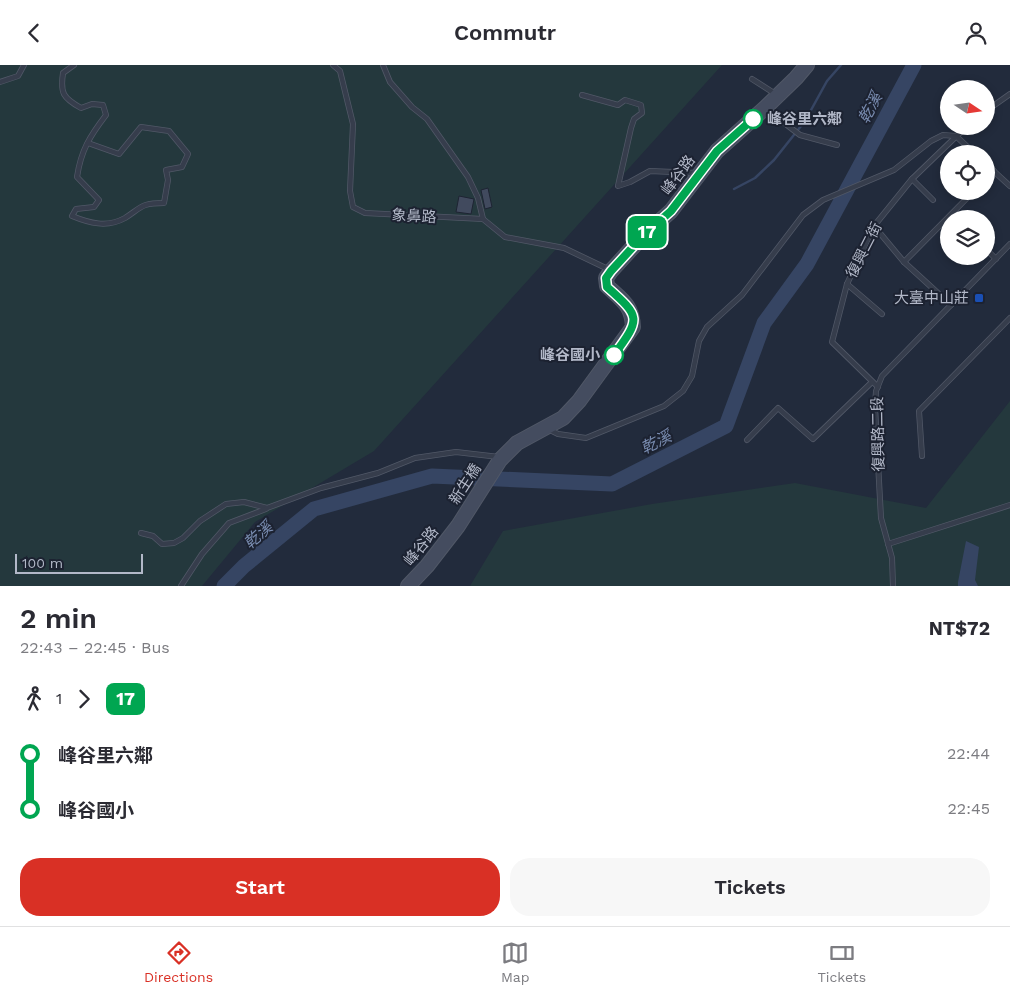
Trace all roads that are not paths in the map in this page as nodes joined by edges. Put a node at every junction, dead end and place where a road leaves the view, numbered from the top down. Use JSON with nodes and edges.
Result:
{"nodes":[{"id":1,"x":24,"y":65,"type":"edge"},
{"id":2,"x":74,"y":65,"type":"edge"},
{"id":3,"x":333,"y":65,"type":"edge"},
{"id":4,"x":383,"y":65,"type":"edge"},
{"id":5,"x":807,"y":65,"type":"edge"},
{"id":6,"x":752,"y":79,"type":"dead end"},
{"id":7,"x":0,"y":82,"type":"edge"},
{"id":8,"x":582,"y":95,"type":"dead end"},
{"id":9,"x":778,"y":95,"type":"junction"},
{"id":10,"x":1010,"y":95,"type":"edge"},
{"id":11,"x":995,"y":105,"type":"edge"},
{"id":12,"x":765,"y":109,"type":"junction"},
{"id":13,"x":956,"y":136,"type":"junction"},
{"id":14,"x":88,"y":143,"type":"junction"},
{"id":15,"x":838,"y":145,"type":"dead end"},
{"id":16,"x":966,"y":145,"type":"edge"},
{"id":17,"x":995,"y":172,"type":"edge"},
{"id":18,"x":700,"y":173,"type":"junction"},
{"id":19,"x":912,"y":179,"type":"junction"},
{"id":20,"x":1010,"y":186,"type":"edge"},
{"id":21,"x":933,"y":200,"type":"dead end"},
{"id":22,"x":965,"y":200,"type":"edge"},
{"id":23,"x":483,"y":219,"type":"junction"},
{"id":24,"x":874,"y":226,"type":"junction"},
{"id":25,"x":1010,"y":244,"type":"edge"},
{"id":26,"x":996,"y":259,"type":"joint"},
{"id":27,"x":904,"y":262,"type":"junction"},
{"id":28,"x":611,"y":271,"type":"junction"},
{"id":29,"x":847,"y":284,"type":"junction"},
{"id":30,"x":951,"y":305,"type":"junction"},
{"id":31,"x":882,"y":314,"type":"dead end"},
{"id":32,"x":1010,"y":318,"type":"edge"},
{"id":33,"x":872,"y":382,"type":"junction"},
{"id":34,"x":878,"y":387,"type":"junction"},
{"id":35,"x":545,"y":428,"type":"junction"},
{"id":36,"x":747,"y":441,"type":"dead end"},
{"id":37,"x":922,"y":456,"type":"dead end"},
{"id":38,"x":502,"y":459,"type":"junction"},
{"id":39,"x":1010,"y":505,"type":"edge"},
{"id":40,"x":267,"y":508,"type":"junction"},
{"id":41,"x":458,"y":526,"type":"joint"},
{"id":42,"x":141,"y":533,"type":"dead end"},
{"id":43,"x":888,"y":544,"type":"junction"},
{"id":44,"x":181,"y":586,"type":"edge"},
{"id":45,"x":408,"y":586,"type":"edge"},
{"id":46,"x":893,"y":586,"type":"edge"}],
"edges":[{"from":1,"to":7,"type":"lane"},
{"from":2,"to":14,"type":"lane"},
{"from":3,"to":23,"type":"lane","name":"象鼻路"},
{"from":4,"to":23,"type":"lane"},
{"from":5,"to":9,"type":"street","name":"峰谷路"},
{"from":6,"to":9,"type":"lane"},
{"from":8,"to":18,"type":"lane"},
{"from":9,"to":12,"type":"street","name":"峰谷路"},
{"from":10,"to":11,"type":"lane"},
{"from":12,"to":15,"type":"lane"},
{"from":12,"to":18,"type":"street","name":"峰谷路"},
{"from":13,"to":16,"type":"lane"},
{"from":13,"to":19,"type":"lane","name":"復興二街"},
{"from":13,"to":35,"type":"lane"},
{"from":14,"to":14,"type":"lane"},
{"from":17,"to":20,"type":"lane"},
{"from":18,"to":28,"type":"street","name":"峰谷路"},
{"from":19,"to":21,"type":"lane"},
{"from":19,"to":24,"type":"lane","name":"復興二街"},
{"from":22,"to":27,"type":"lane"},
{"from":23,"to":28,"type":"lane"},
{"from":24,"to":27,"type":"lane"},
{"from":24,"to":29,"type":"lane","name":"復興二街"},
{"from":25,"to":26,"type":"lane","name":"復興路二段"},
{"from":26,"to":30,"type":"lane","name":"復興路二段"},
{"from":27,"to":30,"type":"lane"},
{"from":28,"to":35,"type":"street"},
{"from":29,"to":31,"type":"lane"},
{"from":29,"to":33,"type":"lane","name":"復興二街"},
{"from":30,"to":34,"type":"lane","name":"復興路二段"},
{"from":32,"to":37,"type":"lane"},
{"from":33,"to":34,"type":"lane","name":"復興二街"},
{"from":33,"to":36,"type":"lane"},
{"from":34,"to":43,"type":"lane","name":"復興路二段"},
{"from":35,"to":38,"type":"street"},
{"from":38,"to":40,"type":"lane"},
{"from":38,"to":41,"type":"street","name":"新生橋"},
{"from":39,"to":43,"type":"lane"},
{"from":40,"to":42,"type":"lane"},
{"from":40,"to":44,"type":"lane"},
{"from":41,"to":45,"type":"street","name":"峰谷路"},
{"from":43,"to":46,"type":"lane","name":"復興路二段"}]}
